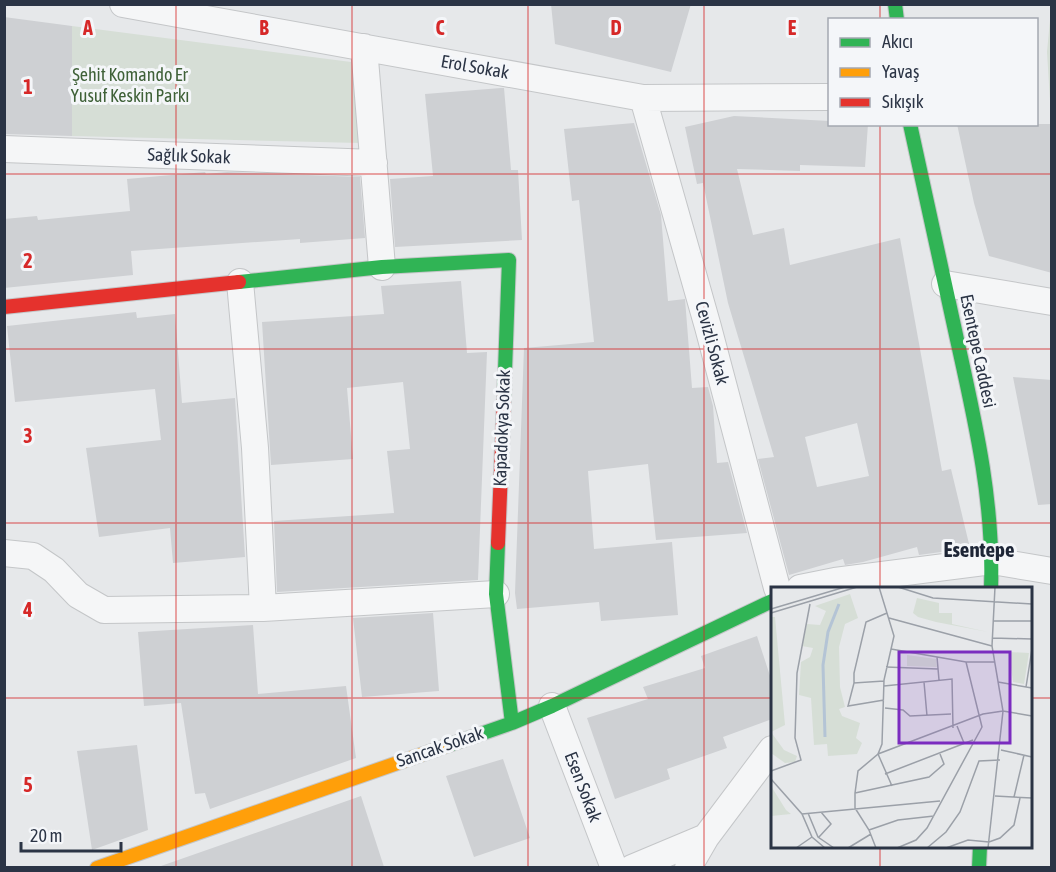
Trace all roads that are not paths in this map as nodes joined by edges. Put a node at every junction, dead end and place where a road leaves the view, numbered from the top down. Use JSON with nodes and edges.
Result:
{"nodes":[{"id":1,"x":123,"y":4,"type":"edge"},
{"id":2,"x":364,"y":47,"type":"junction"},
{"id":3,"x":828,"y":97,"type":"edge"},
{"id":4,"x":643,"y":98,"type":"junction"},
{"id":5,"x":910,"y":126,"type":"edge"},
{"id":6,"x":4,"y":149,"type":"edge"},
{"id":7,"x":374,"y":163,"type":"junction"},
{"id":8,"x":382,"y":267,"type":"junction"},
{"id":9,"x":240,"y":282,"type":"junction"},
{"id":10,"x":945,"y":284,"type":"junction"},
{"id":11,"x":1052,"y":302,"type":"edge"},
{"id":12,"x":4,"y":307,"type":"edge"},
{"id":13,"x":4,"y":553,"type":"edge"},
{"id":14,"x":992,"y":561,"type":"junction"},
{"id":15,"x":1052,"y":571,"type":"edge"},
{"id":16,"x":777,"y":587,"type":"edge"},
{"id":17,"x":805,"y":587,"type":"edge"},
{"id":18,"x":991,"y":587,"type":"edge"},
{"id":19,"x":496,"y":594,"type":"junction"},
{"id":20,"x":771,"y":601,"type":"edge"},
{"id":21,"x":263,"y":608,"type":"junction"},
{"id":22,"x":552,"y":706,"type":"junction"},
{"id":23,"x":512,"y":723,"type":"junction"},
{"id":24,"x":771,"y":750,"type":"edge"},
{"id":25,"x":706,"y":837,"type":"junction"},
{"id":26,"x":980,"y":848,"type":"edge"},
{"id":27,"x":98,"y":867,"type":"edge"},
{"id":28,"x":614,"y":867,"type":"edge"},
{"id":29,"x":632,"y":867,"type":"edge"},
{"id":30,"x":688,"y":867,"type":"edge"},
{"id":31,"x":979,"y":867,"type":"edge"}],
"edges":[{"from":1,"to":2,"type":"street","name":"Erol Sokak"},
{"from":2,"to":4,"type":"street","name":"Erol Sokak"},
{"from":2,"to":7,"type":"street"},
{"from":3,"to":4,"type":"street","name":"Erol Sokak"},
{"from":4,"to":16,"type":"street","name":"Cevizli Sokak"},
{"from":5,"to":10,"type":"street","name":"Esentepe Caddesi"},
{"from":6,"to":7,"type":"street","name":"Sağlık Sokak"},
{"from":7,"to":8,"type":"street"},
{"from":8,"to":9,"type":"street","name":"Kapadokya Sokak"},
{"from":8,"to":19,"type":"street","name":"Kapadokya Sokak"},
{"from":9,"to":12,"type":"street","name":"Kapadokya Sokak"},
{"from":9,"to":21,"type":"street"},
{"from":10,"to":11,"type":"street"},
{"from":10,"to":14,"type":"street","name":"Esentepe Caddesi"},
{"from":13,"to":21,"type":"street"},
{"from":14,"to":15,"type":"street"},
{"from":14,"to":17,"type":"street"},
{"from":14,"to":18,"type":"street","name":"Esentepe Caddesi"},
{"from":19,"to":21,"type":"street"},
{"from":19,"to":23,"type":"street","name":"Kapadokya Sokak"},
{"from":20,"to":22,"type":"street","name":"Sancak Sokak"},
{"from":22,"to":23,"type":"street","name":"Sancak Sokak"},
{"from":22,"to":28,"type":"street","name":"Esen Sokak"},
{"from":23,"to":27,"type":"street","name":"Sancak Sokak"},
{"from":24,"to":25,"type":"street"},
{"from":25,"to":29,"type":"street"},
{"from":25,"to":30,"type":"street"},
{"from":26,"to":31,"type":"street"}]}
